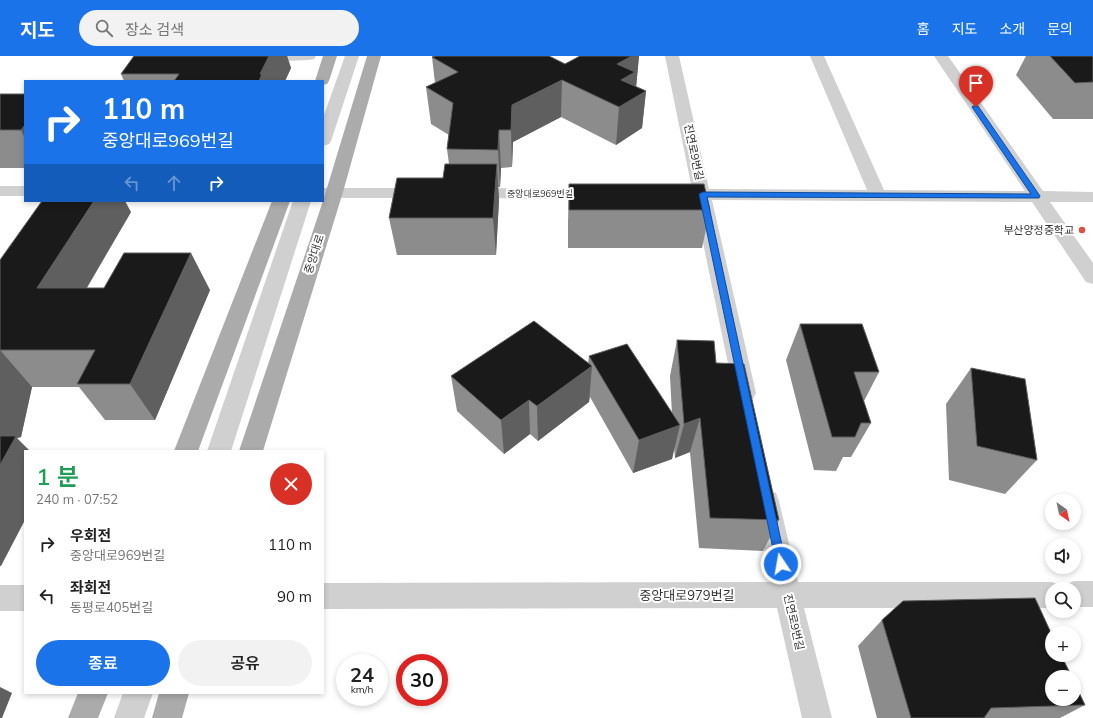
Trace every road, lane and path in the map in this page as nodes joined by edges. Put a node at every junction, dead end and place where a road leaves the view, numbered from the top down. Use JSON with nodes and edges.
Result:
{"nodes":[{"id":1,"x":309,"y":56,"type":"edge"},
{"id":2,"x":330,"y":56,"type":"edge"},
{"id":3,"x":352,"y":56,"type":"edge"},
{"id":4,"x":374,"y":56,"type":"edge"},
{"id":5,"x":672,"y":56,"type":"edge"},
{"id":6,"x":817,"y":56,"type":"edge"},
{"id":7,"x":941,"y":56,"type":"edge"},
{"id":8,"x":247,"y":59,"type":"edge"},
{"id":9,"x":322,"y":80,"type":"edge"},
{"id":10,"x":324,"y":138,"type":"edge"},
{"id":11,"x":0,"y":191,"type":"edge"},
{"id":12,"x":24,"y":191,"type":"edge"},
{"id":13,"x":328,"y":192,"type":"edge"},
{"id":14,"x":616,"y":194,"type":"edge"},
{"id":15,"x":664,"y":194,"type":"edge"},
{"id":16,"x":703,"y":194,"type":"junction"},
{"id":17,"x":878,"y":195,"type":"junction"},
{"id":18,"x":1036,"y":196,"type":"junction"},
{"id":19,"x":1093,"y":196,"type":"edge"},
{"id":20,"x":281,"y":202,"type":"edge"},
{"id":21,"x":302,"y":202,"type":"edge"},
{"id":22,"x":1093,"y":278,"type":"edge"},
{"id":23,"x":748,"y":410,"type":"edge"},
{"id":24,"x":186,"y":450,"type":"edge"},
{"id":25,"x":219,"y":450,"type":"edge"},
{"id":26,"x":251,"y":450,"type":"edge"},
{"id":27,"x":763,"y":480,"type":"edge"},
{"id":28,"x":1045,"y":594,"type":"edge"},
{"id":29,"x":1081,"y":594,"type":"edge"},
{"id":30,"x":1093,"y":594,"type":"edge"},
{"id":31,"x":787,"y":595,"type":"junction"},
{"id":32,"x":324,"y":596,"type":"edge"},
{"id":33,"x":0,"y":598,"type":"edge"},
{"id":34,"x":24,"y":598,"type":"edge"},
{"id":35,"x":93,"y":694,"type":"edge"},
{"id":36,"x":138,"y":694,"type":"edge"},
{"id":37,"x":174,"y":694,"type":"edge"},
{"id":38,"x":83,"y":718,"type":"edge"},
{"id":39,"x":129,"y":718,"type":"edge"},
{"id":40,"x":167,"y":718,"type":"edge"},
{"id":41,"x":816,"y":718,"type":"edge"}],
"edges":[{"from":1,"to":8,"type":"street"},
{"from":2,"to":9,"type":"main road"},
{"from":3,"to":10,"type":"street"},
{"from":4,"to":13,"type":"main road","name":"중앙대로"},
{"from":5,"to":16,"type":"street","name":"진연로9번길"},
{"from":6,"to":17,"type":"street"},
{"from":7,"to":18,"type":"street"},
{"from":11,"to":12,"type":"street"},
{"from":13,"to":14,"type":"street","name":"중앙대로969번길"},
{"from":13,"to":26,"type":"main road","name":"중앙대로"},
{"from":15,"to":16,"type":"street"},
{"from":16,"to":17,"type":"street"},
{"from":16,"to":23,"type":"street","name":"진연로9번길"},
{"from":17,"to":18,"type":"street"},
{"from":18,"to":19,"type":"street"},
{"from":18,"to":22,"type":"street"},
{"from":20,"to":24,"type":"main road"},
{"from":21,"to":25,"type":"street"},
{"from":27,"to":31,"type":"street","name":"진연로9번길"},
{"from":28,"to":31,"type":"street","name":"중앙대로979번길"},
{"from":29,"to":30,"type":"street"},
{"from":31,"to":32,"type":"street","name":"중앙대로979번길"},
{"from":31,"to":41,"type":"street","name":"진연로9번길"},
{"from":33,"to":34,"type":"street"},
{"from":35,"to":38,"type":"main road"},
{"from":36,"to":39,"type":"street"},
{"from":37,"to":40,"type":"main road"}]}
